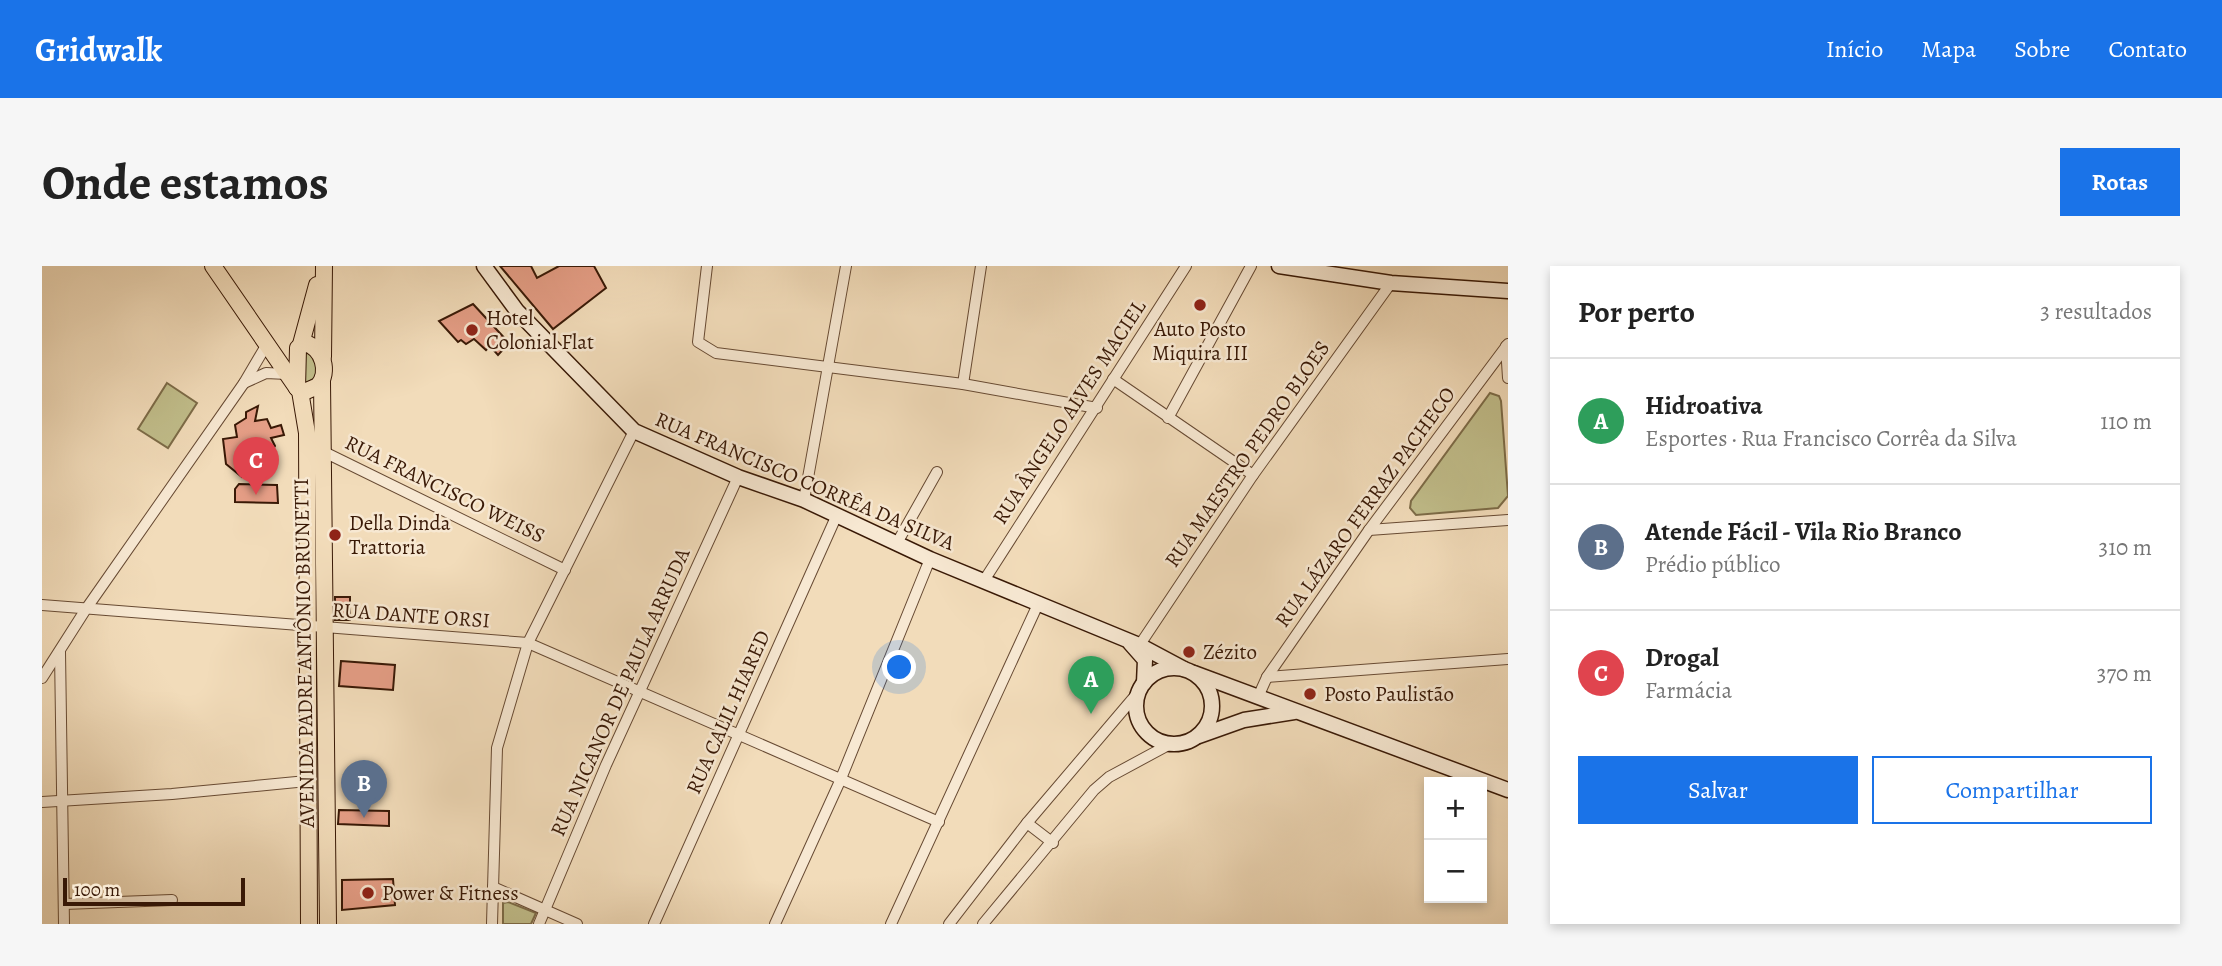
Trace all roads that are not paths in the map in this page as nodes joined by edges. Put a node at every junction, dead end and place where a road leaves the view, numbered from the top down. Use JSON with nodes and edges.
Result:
{"nodes":[{"id":1,"x":213,"y":266,"type":"edge"},
{"id":2,"x":323,"y":266,"type":"edge"},
{"id":3,"x":484,"y":266,"type":"edge"},
{"id":4,"x":707,"y":266,"type":"edge"},
{"id":5,"x":846,"y":266,"type":"edge"},
{"id":6,"x":981,"y":266,"type":"edge"},
{"id":7,"x":1186,"y":266,"type":"edge"},
{"id":8,"x":1251,"y":266,"type":"edge"},
{"id":9,"x":1279,"y":266,"type":"edge"},
{"id":10,"x":1391,"y":283,"type":"junction"},
{"id":11,"x":1508,"y":292,"type":"edge"},
{"id":12,"x":267,"y":344,"type":"junction"},
{"id":13,"x":1507,"y":345,"type":"edge"},
{"id":14,"x":299,"y":346,"type":"junction"},
{"id":15,"x":323,"y":358,"type":"junction"},
{"id":16,"x":830,"y":366,"type":"junction"},
{"id":17,"x":287,"y":374,"type":"junction"},
{"id":18,"x":1508,"y":378,"type":"edge"},
{"id":19,"x":1113,"y":379,"type":"junction"},
{"id":20,"x":322,"y":382,"type":"junction"},
{"id":21,"x":244,"y":383,"type":"junction"},
{"id":22,"x":963,"y":384,"type":"junction"},
{"id":23,"x":298,"y":389,"type":"junction"},
{"id":24,"x":1097,"y":408,"type":"junction"},
{"id":25,"x":1168,"y":418,"type":"junction"},
{"id":26,"x":634,"y":431,"type":"junction"},
{"id":27,"x":315,"y":450,"type":"junction"},
{"id":28,"x":937,"y":472,"type":"dead end"},
{"id":29,"x":1253,"y":475,"type":"junction"},
{"id":30,"x":738,"y":477,"type":"junction"},
{"id":31,"x":804,"y":500,"type":"junction"},
{"id":32,"x":836,"y":517,"type":"junction"},
{"id":33,"x":1508,"y":520,"type":"edge"},
{"id":34,"x":1369,"y":530,"type":"junction"},
{"id":35,"x":897,"y":543,"type":"junction"},
{"id":36,"x":930,"y":559,"type":"junction"},
{"id":37,"x":565,"y":569,"type":"junction"},
{"id":38,"x":985,"y":579,"type":"junction"},
{"id":39,"x":1039,"y":602,"type":"junction"},
{"id":40,"x":42,"y":605,"type":"edge"},
{"id":41,"x":86,"y":609,"type":"junction"},
{"id":42,"x":305,"y":627,"type":"junction"},
{"id":43,"x":324,"y":628,"type":"junction"},
{"id":44,"x":528,"y":643,"type":"junction"},
{"id":45,"x":1134,"y":645,"type":"junction"},
{"id":46,"x":60,"y":651,"type":"junction"},
{"id":47,"x":1508,"y":659,"type":"edge"},
{"id":48,"x":1189,"y":671,"type":"junction"},
{"id":49,"x":1267,"y":677,"type":"junction"},
{"id":50,"x":42,"y":678,"type":"edge"},
{"id":51,"x":1142,"y":686,"type":"junction"},
{"id":52,"x":642,"y":691,"type":"junction"},
{"id":53,"x":1258,"y":696,"type":"junction"},
{"id":54,"x":1295,"y":711,"type":"junction"},
{"id":55,"x":1245,"y":720,"type":"junction"},
{"id":56,"x":738,"y":736,"type":"junction"},
{"id":57,"x":1196,"y":737,"type":"junction"},
{"id":58,"x":1172,"y":743,"type":"junction"},
{"id":59,"x":840,"y":780,"type":"junction"},
{"id":60,"x":307,"y":781,"type":"junction"},
{"id":61,"x":1508,"y":790,"type":"edge"},
{"id":62,"x":64,"y":801,"type":"junction"},
{"id":63,"x":42,"y":802,"type":"edge"},
{"id":64,"x":939,"y":822,"type":"junction"},
{"id":65,"x":1027,"y":823,"type":"junction"},
{"id":66,"x":1053,"y":843,"type":"junction"},
{"id":67,"x":493,"y":887,"type":"junction"},
{"id":68,"x":172,"y":900,"type":"dead end"},
{"id":69,"x":64,"y":904,"type":"junction"},
{"id":70,"x":546,"y":911,"type":"junction"},
{"id":71,"x":64,"y":924,"type":"edge"},
{"id":72,"x":309,"y":924,"type":"edge"},
{"id":73,"x":328,"y":924,"type":"edge"},
{"id":74,"x":492,"y":924,"type":"edge"},
{"id":75,"x":539,"y":924,"type":"edge"},
{"id":76,"x":577,"y":924,"type":"edge"},
{"id":77,"x":654,"y":924,"type":"edge"},
{"id":78,"x":775,"y":924,"type":"edge"},
{"id":79,"x":891,"y":924,"type":"edge"},
{"id":80,"x":949,"y":924,"type":"edge"},
{"id":81,"x":984,"y":924,"type":"edge"}],
"edges":[{"from":1,"to":12,"type":"main road"},
{"from":2,"to":14,"type":"main road"},
{"from":2,"to":15,"type":"main road","name":"AVENIDA PADRE ANTÔNIO BRUNETTI"},
{"from":3,"to":26,"type":"main road","name":"RUA FRANCISCO CORRÊA DA SILVA"},
{"from":4,"to":16,"type":"street"},
{"from":5,"to":16,"type":"street"},
{"from":6,"to":22,"type":"street"},
{"from":7,"to":19,"type":"street","name":"RUA ÂNGELO ALVES MACIEL"},
{"from":8,"to":25,"type":"street"},
{"from":9,"to":10,"type":"main road"},
{"from":10,"to":11,"type":"main road"},
{"from":10,"to":29,"type":"street","name":"RUA MAESTRO PEDRO BLOES"},
{"from":12,"to":14,"type":"main road"},
{"from":12,"to":17,"type":"main road"},
{"from":12,"to":21,"type":"street"},
{"from":13,"to":18,"type":"street"},
{"from":13,"to":34,"type":"street","name":"RUA LÁZARO FERRAZ PACHECO"},
{"from":14,"to":15,"type":"main road"},
{"from":14,"to":23,"type":"main road"},
{"from":15,"to":20,"type":"main road","name":"AVENIDA PADRE ANTÔNIO BRUNETTI"},
{"from":16,"to":22,"type":"street"},
{"from":16,"to":31,"type":"street"},
{"from":17,"to":21,"type":"street"},
{"from":17,"to":23,"type":"main road"},
{"from":19,"to":24,"type":"street","name":"RUA ÂNGELO ALVES MACIEL"},
{"from":19,"to":25,"type":"street"},
{"from":20,"to":23,"type":"main road"},
{"from":20,"to":27,"type":"main road","name":"AVENIDA PADRE ANTÔNIO BRUNETTI"},
{"from":21,"to":41,"type":"street"},
{"from":22,"to":24,"type":"street"},
{"from":23,"to":27,"type":"main road","name":"AVENIDA PADRE ANTÔNIO BRUNETTI"},
{"from":24,"to":38,"type":"street","name":"RUA ÂNGELO ALVES MACIEL"},
{"from":25,"to":29,"type":"street"},
{"from":26,"to":30,"type":"main road","name":"RUA FRANCISCO CORRÊA DA SILVA"},
{"from":26,"to":37,"type":"street"},
{"from":27,"to":37,"type":"street","name":"RUA FRANCISCO WEISS"},
{"from":27,"to":42,"type":"main road","name":"AVENIDA PADRE ANTÔNIO BRUNETTI"},
{"from":27,"to":43,"type":"main road","name":"AVENIDA PADRE ANTÔNIO BRUNETTI"},
{"from":28,"to":35,"type":"street"},
{"from":29,"to":45,"type":"street","name":"RUA MAESTRO PEDRO BLOES"},
{"from":30,"to":31,"type":"main road","name":"RUA FRANCISCO CORRÊA DA SILVA"},
{"from":30,"to":52,"type":"street","name":"RUA NICANOR DE PAULA ARRUDA"},
{"from":31,"to":32,"type":"main road","name":"RUA FRANCISCO CORRÊA DA SILVA"},
{"from":32,"to":35,"type":"main road","name":"RUA FRANCISCO CORRÊA DA SILVA"},
{"from":32,"to":56,"type":"street","name":"RUA CALIL HIARED"},
{"from":33,"to":34,"type":"street"},
{"from":34,"to":49,"type":"street","name":"RUA LÁZARO FERRAZ PACHECO"},
{"from":35,"to":36,"type":"main road","name":"RUA FRANCISCO CORRÊA DA SILVA"},
{"from":36,"to":38,"type":"main road","name":"RUA FRANCISCO CORRÊA DA SILVA"},
{"from":36,"to":59,"type":"street"},
{"from":37,"to":44,"type":"street"},
{"from":38,"to":39,"type":"main road","name":"RUA FRANCISCO CORRÊA DA SILVA"},
{"from":39,"to":45,"type":"main road","name":"RUA FRANCISCO CORRÊA DA SILVA"},
{"from":39,"to":64,"type":"street"},
{"from":40,"to":41,"type":"street","name":"RUA DANTE ORSI"},
{"from":41,"to":42,"type":"street","name":"RUA DANTE ORSI"},
{"from":41,"to":46,"type":"street"},
{"from":42,"to":43,"type":"street","name":"RUA DANTE ORSI"},
{"from":42,"to":60,"type":"main road","name":"AVENIDA PADRE ANTÔNIO BRUNETTI"},
{"from":43,"to":44,"type":"street","name":"RUA DANTE ORSI"},
{"from":43,"to":73,"type":"main road","name":"AVENIDA PADRE ANTÔNIO BRUNETTI"},
{"from":44,"to":52,"type":"street","name":"RUA DANTE ORSI"},
{"from":44,"to":67,"type":"street"},
{"from":45,"to":48,"type":"main road","name":"RUA FRANCISCO CORRÊA DA SILVA"},
{"from":45,"to":51,"type":"main road"},
{"from":46,"to":50,"type":"street"},
{"from":46,"to":62,"type":"street"},
{"from":47,"to":49,"type":"street"},
{"from":48,"to":51,"type":"main road"},
{"from":48,"to":53,"type":"main road","name":"RUA FRANCISCO CORRÊA DA SILVA"},
{"from":48,"to":57,"type":"main road"},
{"from":49,"to":53,"type":"street","name":"RUA LÁZARO FERRAZ PACHECO"},
{"from":51,"to":58,"type":"main road"},
{"from":51,"to":65,"type":"street"},
{"from":52,"to":56,"type":"street","name":"RUA DANTE ORSI"},
{"from":52,"to":70,"type":"street","name":"RUA NICANOR DE PAULA ARRUDA"},
{"from":53,"to":54,"type":"main road","name":"RUA FRANCISCO CORRÊA DA SILVA"},
{"from":53,"to":55,"type":"main road"},
{"from":54,"to":55,"type":"main road"},
{"from":54,"to":61,"type":"main road","name":"RUA FRANCISCO CORRÊA DA SILVA"},
{"from":55,"to":57,"type":"main road"},
{"from":56,"to":59,"type":"street","name":"RUA DANTE ORSI"},
{"from":56,"to":77,"type":"street","name":"RUA CALIL HIARED"},
{"from":57,"to":58,"type":"main road"},
{"from":58,"to":66,"type":"street"},
{"from":59,"to":64,"type":"street","name":"RUA DANTE ORSI"},
{"from":59,"to":78,"type":"street"},
{"from":60,"to":62,"type":"street"},
{"from":60,"to":72,"type":"main road","name":"AVENIDA PADRE ANTÔNIO BRUNETTI"},
{"from":62,"to":63,"type":"street"},
{"from":62,"to":69,"type":"street"},
{"from":64,"to":79,"type":"street"},
{"from":65,"to":66,"type":"street"},
{"from":65,"to":80,"type":"street"},
{"from":66,"to":81,"type":"street"},
{"from":67,"to":70,"type":"street"},
{"from":67,"to":74,"type":"street"},
{"from":68,"to":69,"type":"street"},
{"from":69,"to":71,"type":"street"},
{"from":70,"to":75,"type":"street","name":"RUA NICANOR DE PAULA ARRUDA"},
{"from":70,"to":76,"type":"street"}]}
